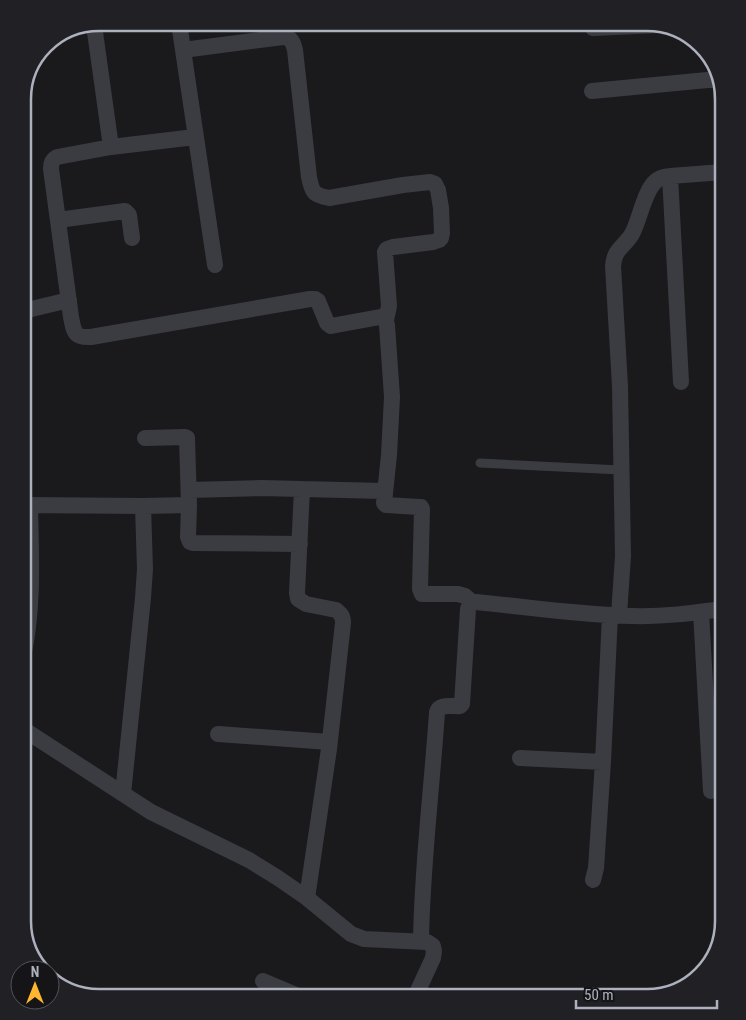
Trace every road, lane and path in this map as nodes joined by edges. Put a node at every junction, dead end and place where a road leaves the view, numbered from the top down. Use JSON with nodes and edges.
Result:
{"nodes":[{"id":1,"x":180,"y":31,"type":"edge"},
{"id":2,"x":95,"y":32,"type":"edge"},
{"id":3,"x":183,"y":50,"type":"junction"},
{"id":4,"x":711,"y":80,"type":"edge"},
{"id":5,"x":592,"y":91,"type":"dead end"},
{"id":6,"x":195,"y":137,"type":"junction"},
{"id":7,"x":111,"y":147,"type":"junction"},
{"id":8,"x":715,"y":173,"type":"edge"},
{"id":9,"x":670,"y":176,"type":"junction"},
{"id":10,"x":58,"y":220,"type":"junction"},
{"id":11,"x":132,"y":238,"type":"dead end"},
{"id":12,"x":215,"y":265,"type":"dead end"},
{"id":13,"x":69,"y":300,"type":"junction"},
{"id":14,"x":31,"y":308,"type":"edge"},
{"id":15,"x":386,"y":320,"type":"junction"},
{"id":16,"x":681,"y":382,"type":"dead end"},
{"id":17,"x":145,"y":438,"type":"dead end"},
{"id":18,"x":480,"y":464,"type":"dead end"},
{"id":19,"x":621,"y":470,"type":"junction"},
{"id":20,"x":302,"y":489,"type":"junction"},
{"id":21,"x":384,"y":491,"type":"junction"},
{"id":22,"x":189,"y":498,"type":"junction"},
{"id":23,"x":31,"y":505,"type":"edge"},
{"id":24,"x":143,"y":506,"type":"junction"},
{"id":25,"x":300,"y":544,"type":"junction"},
{"id":26,"x":31,"y":571,"type":"edge"},
{"id":27,"x":31,"y":594,"type":"edge"},
{"id":28,"x":472,"y":602,"type":"junction"},
{"id":29,"x":715,"y":611,"type":"edge"},
{"id":30,"x":701,"y":612,"type":"junction"},
{"id":31,"x":614,"y":616,"type":"junction"},
{"id":32,"x":218,"y":734,"type":"dead end"},
{"id":33,"x":31,"y":735,"type":"edge"},
{"id":34,"x":329,"y":742,"type":"junction"},
{"id":35,"x":520,"y":758,"type":"dead end"},
{"id":36,"x":603,"y":762,"type":"junction"},
{"id":37,"x":711,"y":791,"type":"dead end"},
{"id":38,"x":123,"y":794,"type":"junction"},
{"id":39,"x":593,"y":880,"type":"dead end"},
{"id":40,"x":306,"y":898,"type":"junction"},
{"id":41,"x":421,"y":942,"type":"junction"},
{"id":42,"x":264,"y":981,"type":"dead end"},
{"id":43,"x":282,"y":989,"type":"edge"},
{"id":44,"x":423,"y":989,"type":"edge"}],
"edges":[{"from":1,"to":3,"type":"street"},
{"from":2,"to":7,"type":"street"},
{"from":3,"to":6,"type":"street"},
{"from":3,"to":15,"type":"street"},
{"from":4,"to":5,"type":"street"},
{"from":6,"to":7,"type":"street"},
{"from":6,"to":12,"type":"street"},
{"from":7,"to":10,"type":"street"},
{"from":8,"to":9,"type":"street"},
{"from":9,"to":16,"type":"street"},
{"from":9,"to":19,"type":"street"},
{"from":10,"to":11,"type":"street"},
{"from":10,"to":13,"type":"street"},
{"from":13,"to":14,"type":"street"},
{"from":13,"to":15,"type":"street"},
{"from":15,"to":21,"type":"street"},
{"from":17,"to":22,"type":"street"},
{"from":18,"to":19,"type":"lane"},
{"from":19,"to":31,"type":"street"},
{"from":20,"to":21,"type":"street"},
{"from":20,"to":22,"type":"street"},
{"from":20,"to":25,"type":"street"},
{"from":21,"to":28,"type":"street"},
{"from":22,"to":24,"type":"street"},
{"from":22,"to":25,"type":"street"},
{"from":23,"to":24,"type":"street"},
{"from":24,"to":38,"type":"street"},
{"from":25,"to":34,"type":"street"},
{"from":26,"to":27,"type":"street"},
{"from":28,"to":31,"type":"street"},
{"from":28,"to":41,"type":"street"},
{"from":29,"to":30,"type":"street"},
{"from":30,"to":31,"type":"street"},
{"from":30,"to":37,"type":"street"},
{"from":31,"to":36,"type":"street"},
{"from":32,"to":34,"type":"street"},
{"from":33,"to":38,"type":"street"},
{"from":34,"to":40,"type":"street"},
{"from":35,"to":36,"type":"street"},
{"from":36,"to":39,"type":"street"},
{"from":38,"to":40,"type":"street"},
{"from":40,"to":41,"type":"street"},
{"from":41,"to":44,"type":"street"},
{"from":42,"to":43,"type":"street"}]}
